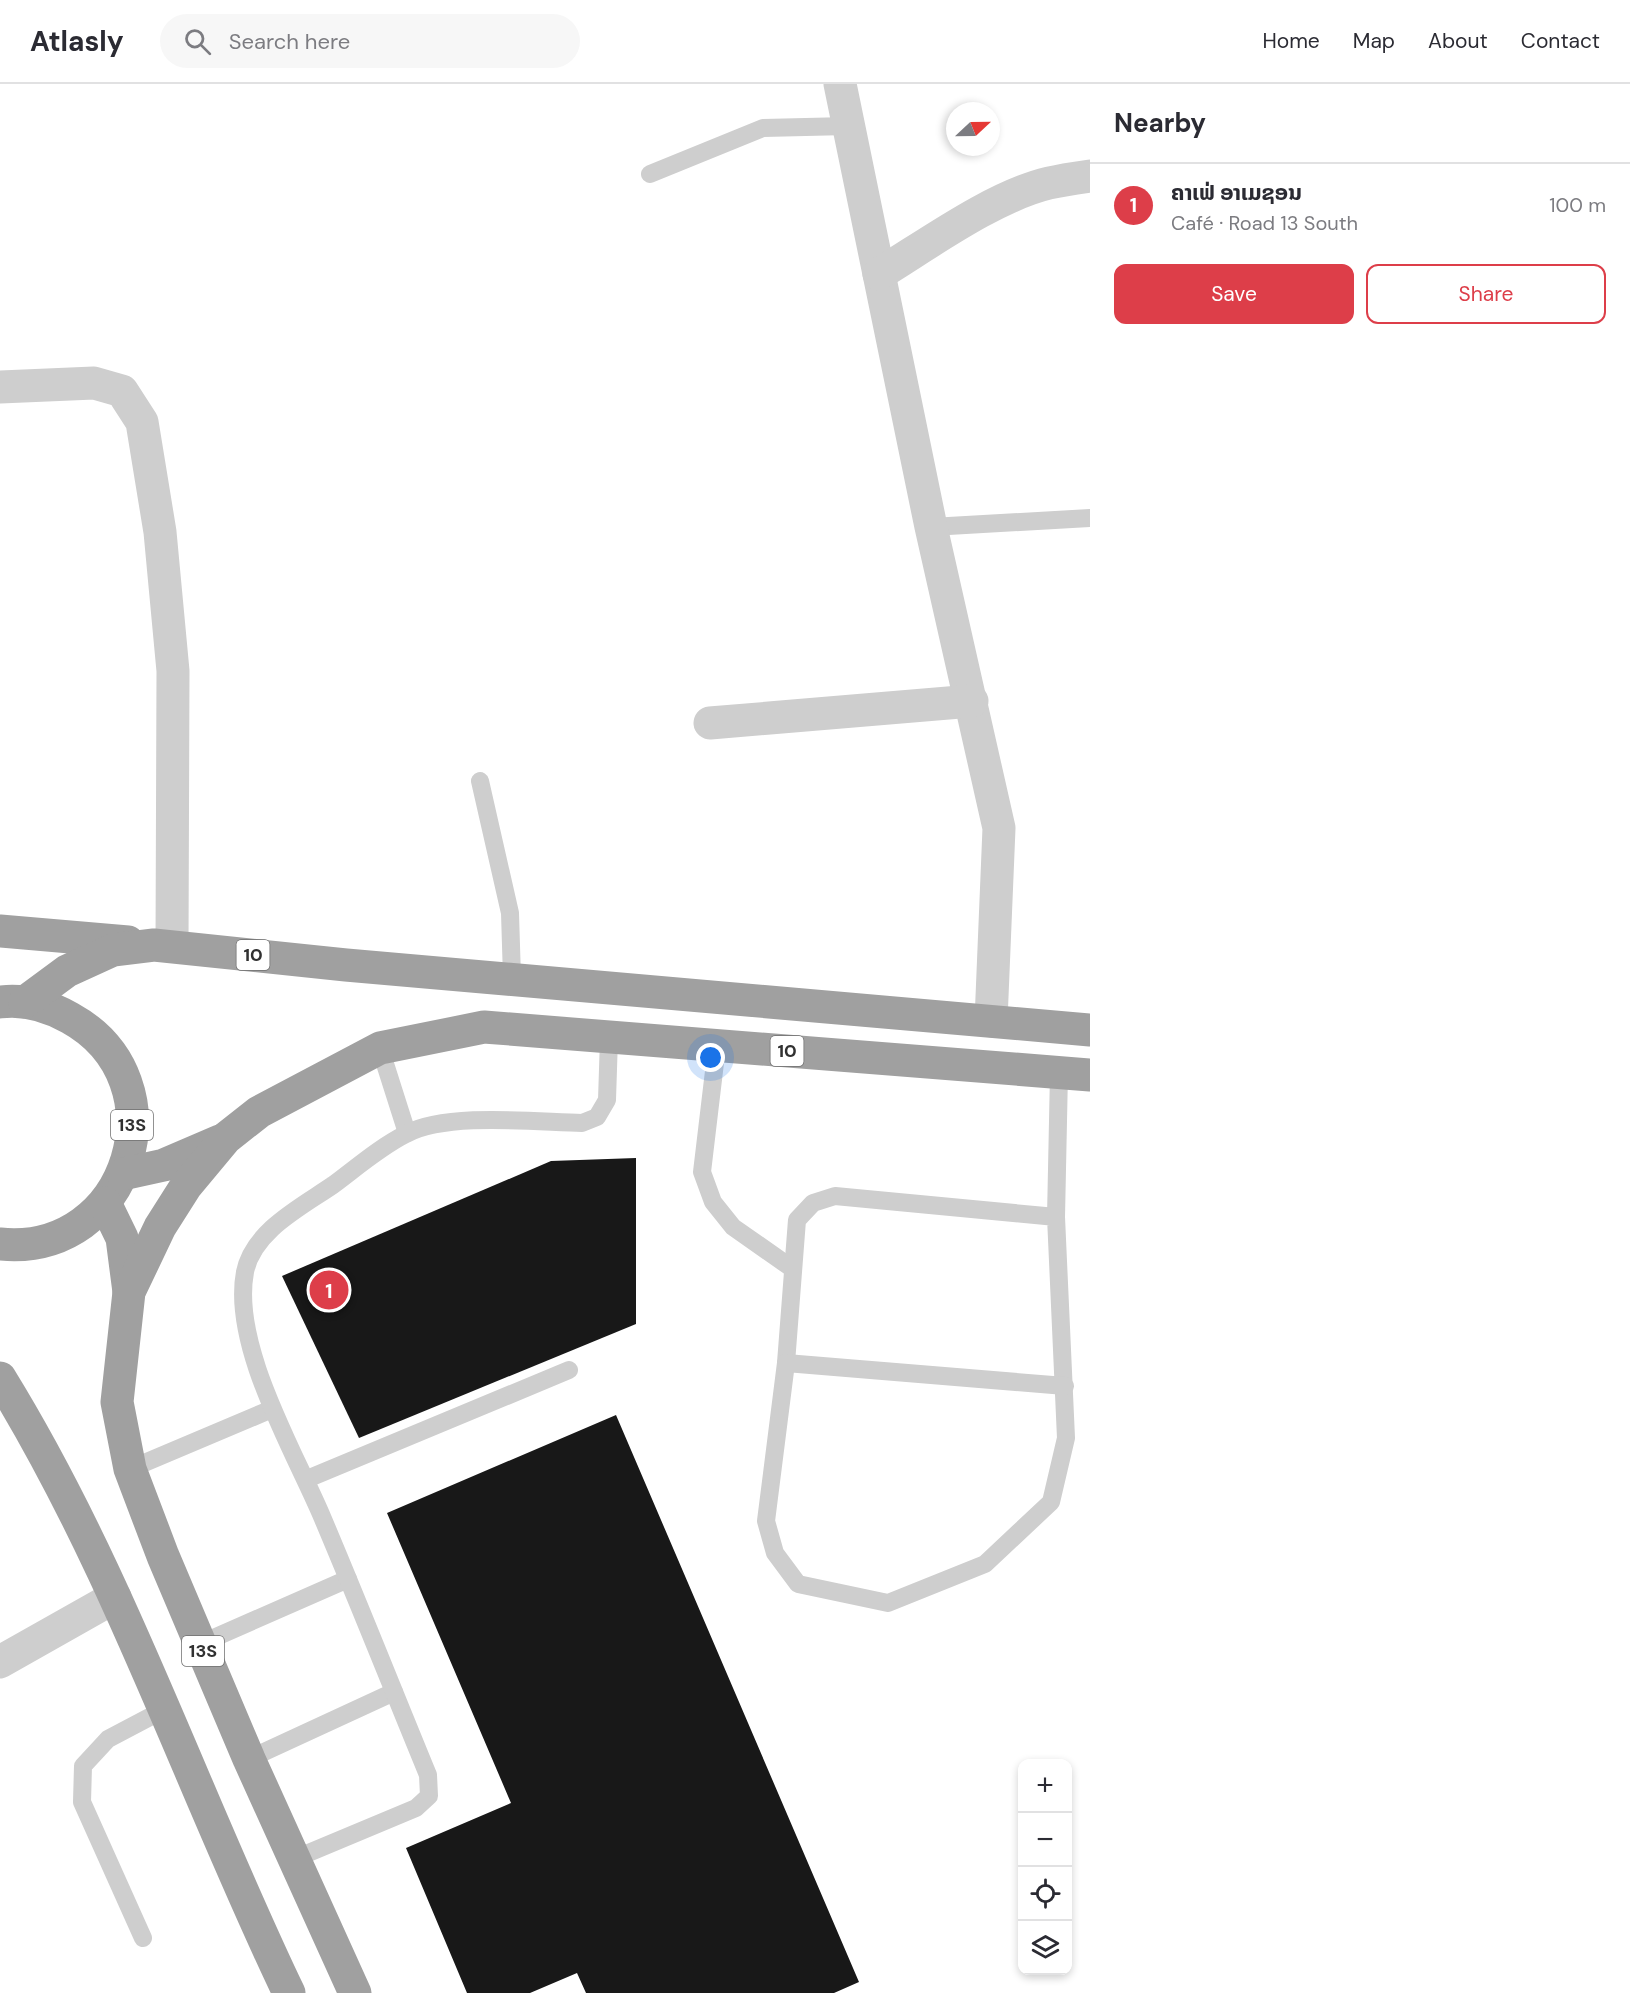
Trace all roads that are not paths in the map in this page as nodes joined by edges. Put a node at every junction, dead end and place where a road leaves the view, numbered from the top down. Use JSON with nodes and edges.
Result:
{"nodes":[{"id":1,"x":840,"y":84,"type":"edge"},
{"id":2,"x":848,"y":126,"type":"junction"},
{"id":3,"x":650,"y":174,"type":"dead end"},
{"id":4,"x":1090,"y":176,"type":"edge"},
{"id":5,"x":879,"y":274,"type":"junction"},
{"id":6,"x":0,"y":387,"type":"edge"},
{"id":7,"x":1090,"y":518,"type":"edge"},
{"id":8,"x":931,"y":527,"type":"junction"},
{"id":9,"x":972,"y":700,"type":"junction"},
{"id":10,"x":710,"y":723,"type":"dead end"},
{"id":11,"x":480,"y":781,"type":"dead end"},
{"id":12,"x":0,"y":931,"type":"edge"},
{"id":13,"x":163,"y":945,"type":"junction"},
{"id":14,"x":512,"y":978,"type":"junction"},
{"id":15,"x":7,"y":1001,"type":"edge"},
{"id":16,"x":991,"y":1021,"type":"junction"},
{"id":17,"x":1090,"y":1030,"type":"edge"},
{"id":18,"x":609,"y":1038,"type":"junction"},
{"id":19,"x":717,"y":1046,"type":"junction"},
{"id":20,"x":380,"y":1048,"type":"junction"},
{"id":21,"x":1075,"y":1074,"type":"edge"},
{"id":22,"x":407,"y":1133,"type":"junction"},
{"id":23,"x":226,"y":1138,"type":"junction"},
{"id":24,"x":123,"y":1174,"type":"junction"},
{"id":25,"x":105,"y":1203,"type":"junction"},
{"id":26,"x":1056,"y":1217,"type":"junction"},
{"id":27,"x":0,"y":1244,"type":"edge"},
{"id":28,"x":793,"y":1269,"type":"junction"},
{"id":29,"x":129,"y":1292,"type":"junction"},
{"id":30,"x":786,"y":1363,"type":"junction"},
{"id":31,"x":569,"y":1370,"type":"dead end"},
{"id":32,"x":0,"y":1378,"type":"edge"},
{"id":33,"x":1065,"y":1386,"type":"junction"},
{"id":34,"x":272,"y":1409,"type":"junction"},
{"id":35,"x":130,"y":1469,"type":"junction"},
{"id":36,"x":307,"y":1479,"type":"junction"},
{"id":37,"x":348,"y":1579,"type":"junction"},
{"id":38,"x":115,"y":1597,"type":"junction"},
{"id":39,"x":200,"y":1644,"type":"junction"},
{"id":40,"x":0,"y":1662,"type":"edge"},
{"id":41,"x":394,"y":1692,"type":"junction"},
{"id":42,"x":163,"y":1710,"type":"junction"},
{"id":43,"x":249,"y":1759,"type":"junction"},
{"id":44,"x":294,"y":1859,"type":"junction"},
{"id":45,"x":143,"y":1938,"type":"dead end"},
{"id":46,"x":289,"y":1993,"type":"edge"},
{"id":47,"x":355,"y":1993,"type":"edge"}],
"edges":[{"from":1,"to":2,"type":"street"},
{"from":2,"to":3,"type":"lane"},
{"from":2,"to":5,"type":"street"},
{"from":4,"to":5,"type":"street"},
{"from":5,"to":8,"type":"street"},
{"from":6,"to":13,"type":"street"},
{"from":7,"to":8,"type":"lane"},
{"from":8,"to":9,"type":"street"},
{"from":9,"to":10,"type":"street"},
{"from":9,"to":16,"type":"street"},
{"from":11,"to":14,"type":"lane"},
{"from":12,"to":13,"type":"highway","number":"10"},
{"from":13,"to":14,"type":"highway","number":"10"},
{"from":13,"to":15,"type":"highway","number":"10"},
{"from":14,"to":16,"type":"highway","number":"10"},
{"from":15,"to":24,"type":"highway","number":"13S"},
{"from":16,"to":17,"type":"highway","number":"10"},
{"from":18,"to":19,"type":"highway","number":"10"},
{"from":18,"to":20,"type":"highway","number":"10"},
{"from":18,"to":22,"type":"lane"},
{"from":19,"to":21,"type":"highway","number":"10"},
{"from":19,"to":28,"type":"lane"},
{"from":20,"to":22,"type":"lane"},
{"from":20,"to":23,"type":"highway","number":"10"},
{"from":21,"to":26,"type":"lane"},
{"from":22,"to":34,"type":"lane"},
{"from":23,"to":24,"type":"highway","number":"10"},
{"from":23,"to":29,"type":"highway","number":"10"},
{"from":24,"to":25,"type":"highway","number":"13S"},
{"from":25,"to":27,"type":"highway","number":"13S"},
{"from":25,"to":29,"type":"highway","number":"13S"},
{"from":26,"to":28,"type":"lane"},
{"from":26,"to":33,"type":"lane"},
{"from":28,"to":30,"type":"lane"},
{"from":29,"to":35,"type":"highway","number":"13S"},
{"from":30,"to":33,"type":"lane"},
{"from":30,"to":33,"type":"lane"},
{"from":31,"to":36,"type":"lane"},
{"from":32,"to":38,"type":"highway"},
{"from":34,"to":35,"type":"lane"},
{"from":34,"to":36,"type":"lane"},
{"from":35,"to":39,"type":"highway","number":"13S"},
{"from":36,"to":37,"type":"lane"},
{"from":37,"to":39,"type":"lane"},
{"from":37,"to":41,"type":"lane"},
{"from":38,"to":40,"type":"street"},
{"from":38,"to":42,"type":"highway"},
{"from":39,"to":43,"type":"highway","number":"13S"},
{"from":41,"to":43,"type":"lane"},
{"from":41,"to":44,"type":"lane"},
{"from":42,"to":45,"type":"lane"},
{"from":42,"to":46,"type":"highway"},
{"from":43,"to":44,"type":"highway","number":"13S"},
{"from":44,"to":47,"type":"highway","number":"13S"}]}
